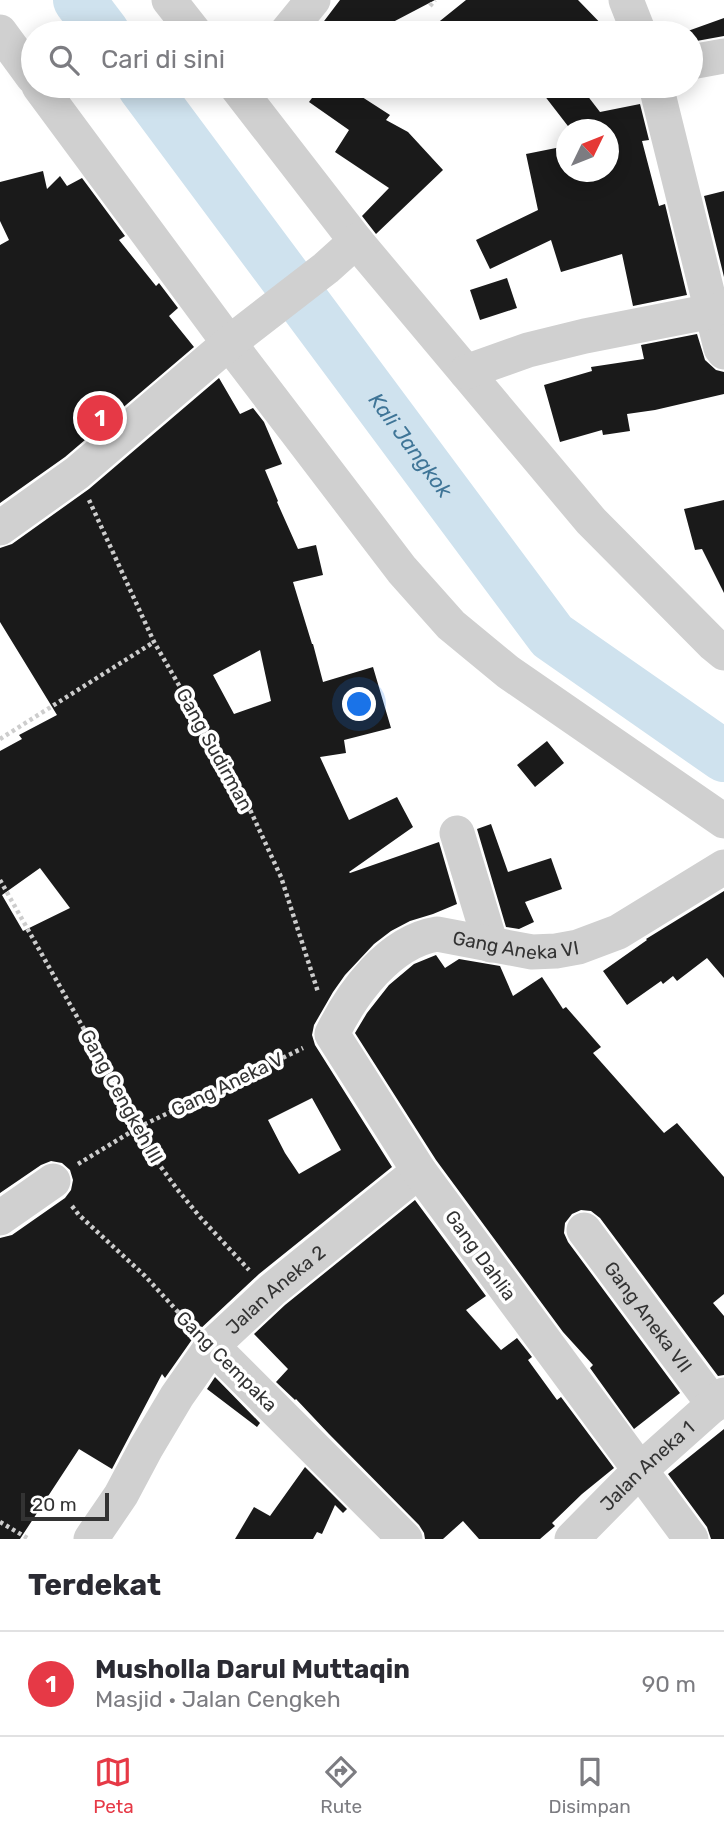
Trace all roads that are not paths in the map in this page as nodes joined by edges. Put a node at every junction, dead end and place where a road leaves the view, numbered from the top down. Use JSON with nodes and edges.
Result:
{"nodes":[{"id":1,"x":169,"y":0,"type":"edge"},
{"id":2,"x":313,"y":0,"type":"edge"},
{"id":3,"x":626,"y":0,"type":"edge"},
{"id":4,"x":186,"y":21,"type":"edge"},
{"id":5,"x":296,"y":21,"type":"edge"},
{"id":6,"x":634,"y":21,"type":"edge"},
{"id":7,"x":0,"y":32,"type":"edge"},
{"id":8,"x":724,"y":56,"type":"edge"},
{"id":9,"x":703,"y":60,"type":"edge"},
{"id":10,"x":21,"y":61,"type":"edge"},
{"id":11,"x":48,"y":98,"type":"edge"},
{"id":12,"x":248,"y":98,"type":"edge"},
{"id":13,"x":659,"y":98,"type":"edge"},
{"id":14,"x":356,"y":241,"type":"junction"},
{"id":15,"x":712,"y":311,"type":"junction"},
{"id":16,"x":237,"y":338,"type":"junction"},
{"id":17,"x":724,"y":352,"type":"edge"},
{"id":18,"x":466,"y":372,"type":"junction"},
{"id":19,"x":0,"y":528,"type":"edge"},
{"id":20,"x":724,"y":653,"type":"edge"},
{"id":21,"x":724,"y":821,"type":"edge"},
{"id":22,"x":457,"y":833,"type":"dead end"},
{"id":23,"x":724,"y":867,"type":"edge"},
{"id":24,"x":491,"y":944,"type":"junction"},
{"id":25,"x":332,"y":1034,"type":"joint"},
{"id":26,"x":419,"y":1171,"type":"junction"},
{"id":27,"x":53,"y":1181,"type":"road end"},
{"id":28,"x":0,"y":1218,"type":"edge"},
{"id":29,"x":584,"y":1230,"type":"dead end"},
{"id":30,"x":212,"y":1346,"type":"junction"},
{"id":31,"x":719,"y":1400,"type":"edge"},
{"id":32,"x":640,"y":1470,"type":"junction"},
{"id":33,"x":91,"y":1539,"type":"edge"},
{"id":34,"x":405,"y":1539,"type":"edge"},
{"id":35,"x":572,"y":1539,"type":"edge"},
{"id":36,"x":691,"y":1539,"type":"edge"}],
"edges":[{"from":1,"to":4,"type":"street"},
{"from":2,"to":5,"type":"street"},
{"from":3,"to":6,"type":"street"},
{"from":7,"to":10,"type":"street"},
{"from":8,"to":9,"type":"street"},
{"from":11,"to":16,"type":"street"},
{"from":12,"to":14,"type":"street"},
{"from":13,"to":15,"type":"street"},
{"from":14,"to":16,"type":"street"},
{"from":14,"to":18,"type":"street"},
{"from":15,"to":17,"type":"street"},
{"from":15,"to":18,"type":"street"},
{"from":16,"to":19,"type":"street"},
{"from":16,"to":21,"type":"street"},
{"from":18,"to":20,"type":"street"},
{"from":22,"to":24,"type":"street"},
{"from":23,"to":24,"type":"street","name":"Gang Aneka VI"},
{"from":24,"to":25,"type":"street","name":"Gang Aneka VI"},
{"from":25,"to":26,"type":"street","name":"Gang Dahlia"},
{"from":26,"to":30,"type":"street","name":"Jalan Aneka 2"},
{"from":26,"to":32,"type":"street","name":"Gang Dahlia"},
{"from":27,"to":28,"type":"street"},
{"from":29,"to":31,"type":"street","name":"Gang Aneka VII"},
{"from":30,"to":33,"type":"street","name":"Jalan Aneka 2"},
{"from":30,"to":34,"type":"street","name":"Gang Cempaka"},
{"from":31,"to":32,"type":"street","name":"Jalan Aneka 1"},
{"from":32,"to":35,"type":"street","name":"Jalan Aneka 1"},
{"from":32,"to":36,"type":"street","name":"Gang Dahlia"}]}
